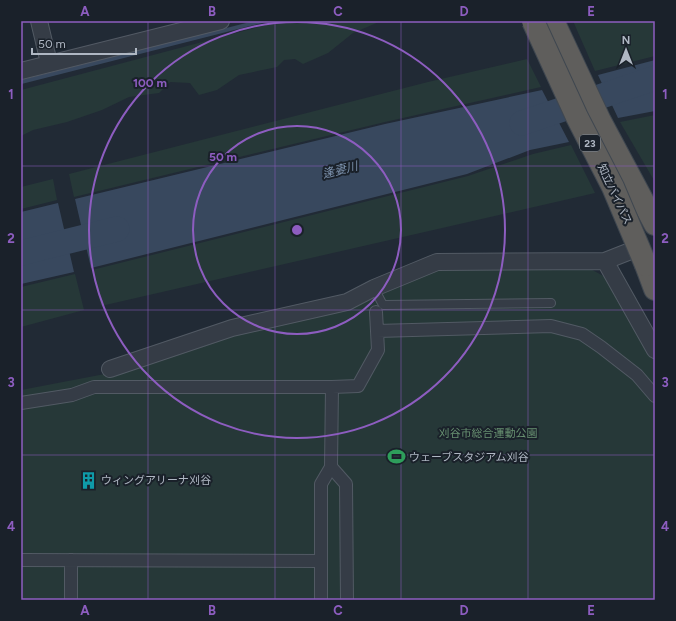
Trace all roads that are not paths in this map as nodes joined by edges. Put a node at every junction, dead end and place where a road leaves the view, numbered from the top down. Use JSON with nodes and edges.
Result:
{"nodes":[{"id":1,"x":39,"y":21,"type":"edge"},
{"id":2,"x":221,"y":21,"type":"edge"},
{"id":3,"x":533,"y":21,"type":"edge"},
{"id":4,"x":553,"y":21,"type":"edge"},
{"id":5,"x":564,"y":21,"type":"edge"},
{"id":6,"x":49,"y":64,"type":"junction"},
{"id":7,"x":21,"y":70,"type":"edge"},
{"id":8,"x":615,"y":128,"type":"dead end"},
{"id":9,"x":655,"y":224,"type":"edge"},
{"id":10,"x":605,"y":261,"type":"junction"},
{"id":11,"x":645,"y":265,"type":"edge"},
{"id":12,"x":374,"y":288,"type":"junction"},
{"id":13,"x":655,"y":289,"type":"edge"},
{"id":14,"x":551,"y":303,"type":"dead end"},
{"id":15,"x":376,"y":312,"type":"dead end"},
{"id":16,"x":377,"y":331,"type":"junction"},
{"id":17,"x":655,"y":350,"type":"edge"},
{"id":18,"x":110,"y":369,"type":"dead end"},
{"id":19,"x":332,"y":387,"type":"junction"},
{"id":20,"x":655,"y":396,"type":"edge"},
{"id":21,"x":21,"y":403,"type":"edge"},
{"id":22,"x":331,"y":467,"type":"junction"},
{"id":23,"x":21,"y":560,"type":"edge"},
{"id":24,"x":71,"y":560,"type":"junction"},
{"id":25,"x":321,"y":561,"type":"junction"},
{"id":26,"x":71,"y":600,"type":"edge"},
{"id":27,"x":321,"y":600,"type":"edge"},
{"id":28,"x":347,"y":600,"type":"edge"}],
"edges":[{"from":1,"to":6,"type":"street"},
{"from":2,"to":6,"type":"street"},
{"from":3,"to":11,"type":"highway","name":"知立バイパス","number":"23","bridge":true},
{"from":4,"to":9,"type":"highway","name":"知立バイパス","number":"23"},
{"from":5,"to":8,"type":"street"},
{"from":6,"to":7,"type":"street"},
{"from":10,"to":11,"type":"street"},
{"from":10,"to":12,"type":"street"},
{"from":10,"to":17,"type":"street"},
{"from":11,"to":13,"type":"highway","number":"23"},
{"from":12,"to":14,"type":"lane"},
{"from":12,"to":18,"type":"street"},
{"from":15,"to":16,"type":"street"},
{"from":16,"to":19,"type":"street"},
{"from":16,"to":20,"type":"street"},
{"from":19,"to":21,"type":"street"},
{"from":19,"to":22,"type":"street"},
{"from":22,"to":25,"type":"street"},
{"from":22,"to":28,"type":"street"},
{"from":23,"to":24,"type":"street"},
{"from":24,"to":25,"type":"street"},
{"from":24,"to":26,"type":"street"},
{"from":25,"to":27,"type":"street"}]}
